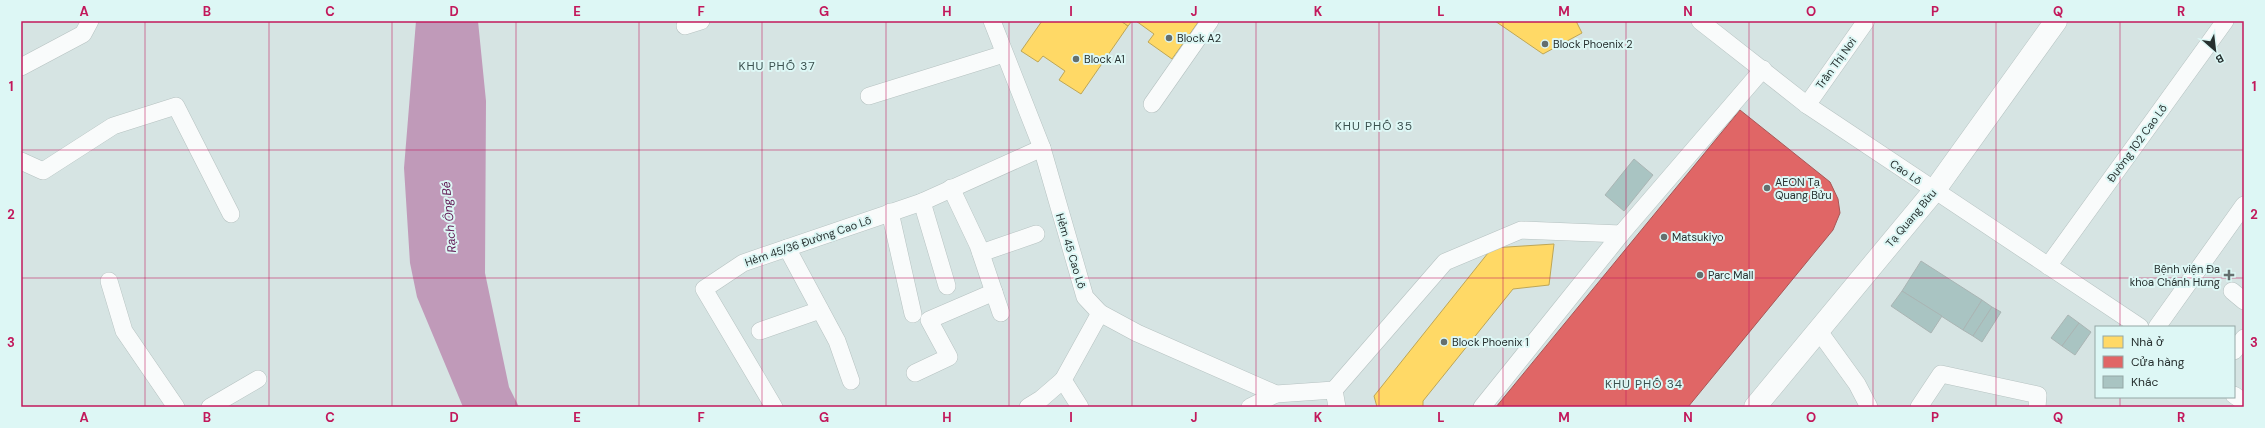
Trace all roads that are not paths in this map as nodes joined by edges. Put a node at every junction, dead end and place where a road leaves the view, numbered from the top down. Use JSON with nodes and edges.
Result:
{"nodes":[{"id":1,"x":90,"y":21,"type":"edge"},
{"id":2,"x":701,"y":21,"type":"edge"},
{"id":3,"x":992,"y":21,"type":"edge"},
{"id":4,"x":1210,"y":21,"type":"edge"},
{"id":5,"x":1866,"y":21,"type":"edge"},
{"id":6,"x":2056,"y":21,"type":"edge"},
{"id":7,"x":2225,"y":21,"type":"edge"},
{"id":8,"x":1704,"y":22,"type":"edge"},
{"id":9,"x":685,"y":26,"type":"dead end"},
{"id":10,"x":1004,"y":54,"type":"junction"},
{"id":11,"x":21,"y":66,"type":"edge"},
{"id":12,"x":1763,"y":69,"type":"junction"},
{"id":13,"x":869,"y":96,"type":"dead end"},
{"id":14,"x":1152,"y":104,"type":"dead end"},
{"id":15,"x":1806,"y":105,"type":"junction"},
{"id":16,"x":1042,"y":148,"type":"junction"},
{"id":17,"x":21,"y":161,"type":"edge"},
{"id":18,"x":951,"y":188,"type":"junction"},
{"id":19,"x":1934,"y":191,"type":"junction"},
{"id":20,"x":922,"y":202,"type":"junction"},
{"id":21,"x":2244,"y":205,"type":"edge"},
{"id":22,"x":890,"y":212,"type":"junction"},
{"id":23,"x":231,"y":214,"type":"dead end"},
{"id":24,"x":1036,"y":234,"type":"dead end"},
{"id":25,"x":1622,"y":234,"type":"junction"},
{"id":26,"x":787,"y":248,"type":"junction"},
{"id":27,"x":981,"y":254,"type":"junction"},
{"id":28,"x":2048,"y":266,"type":"junction"},
{"id":29,"x":109,"y":281,"type":"dead end"},
{"id":30,"x":946,"y":286,"type":"dead end"},
{"id":31,"x":994,"y":292,"type":"junction"},
{"id":32,"x":820,"y":310,"type":"junction"},
{"id":33,"x":1001,"y":313,"type":"dead end"},
{"id":34,"x":1100,"y":313,"type":"junction"},
{"id":35,"x":913,"y":314,"type":"dead end"},
{"id":36,"x":2138,"y":326,"type":"edge"},
{"id":37,"x":2158,"y":326,"type":"edge"},
{"id":38,"x":1818,"y":330,"type":"junction"},
{"id":39,"x":760,"y":331,"type":"dead end"},
{"id":40,"x":2244,"y":338,"type":"edge"},
{"id":41,"x":2235,"y":351,"type":"edge"},
{"id":42,"x":915,"y":373,"type":"dead end"},
{"id":43,"x":258,"y":379,"type":"dead end"},
{"id":44,"x":1063,"y":380,"type":"junction"},
{"id":45,"x":851,"y":381,"type":"dead end"},
{"id":46,"x":1334,"y":390,"type":"junction"},
{"id":47,"x":1276,"y":394,"type":"junction"},
{"id":48,"x":2235,"y":396,"type":"edge"},
{"id":49,"x":2244,"y":402,"type":"edge"},
{"id":50,"x":1871,"y":406,"type":"edge"},
{"id":51,"x":176,"y":407,"type":"edge"},
{"id":52,"x":210,"y":407,"type":"edge"},
{"id":53,"x":774,"y":407,"type":"edge"},
{"id":54,"x":1028,"y":407,"type":"edge"},
{"id":55,"x":1080,"y":407,"type":"edge"},
{"id":56,"x":1250,"y":407,"type":"edge"},
{"id":57,"x":1338,"y":407,"type":"edge"},
{"id":58,"x":1482,"y":407,"type":"edge"},
{"id":59,"x":1755,"y":407,"type":"edge"},
{"id":60,"x":1919,"y":407,"type":"edge"},
{"id":61,"x":2037,"y":407,"type":"edge"}],
"edges":[{"from":1,"to":11,"type":"street"},
{"from":2,"to":9,"type":"street"},
{"from":3,"to":10,"type":"street","name":"Hẻm 45 Cao Lỗ"},
{"from":4,"to":14,"type":"street"},
{"from":5,"to":15,"type":"street","name":"Trần Thị Nơi"},
{"from":6,"to":19,"type":"main road","name":"Tạ Quang Bửu"},
{"from":7,"to":28,"type":"street","name":"Đường 102 Cao Lỗ"},
{"from":8,"to":12,"type":"street","name":"Cao Lỗ"},
{"from":10,"to":13,"type":"street"},
{"from":10,"to":16,"type":"street","name":"Hẻm 45 Cao Lỗ"},
{"from":12,"to":15,"type":"street","name":"Cao Lỗ"},
{"from":12,"to":25,"type":"street"},
{"from":15,"to":19,"type":"street","name":"Cao Lỗ"},
{"from":16,"to":18,"type":"street","name":"Hẻm 45/36 Đường Cao Lỗ"},
{"from":16,"to":34,"type":"street","name":"Hẻm 45 Cao Lỗ"},
{"from":17,"to":23,"type":"street"},
{"from":18,"to":20,"type":"street","name":"Hẻm 45/36 Đường Cao Lỗ"},
{"from":18,"to":27,"type":"street"},
{"from":19,"to":28,"type":"street","name":"Cao Lỗ"},
{"from":19,"to":38,"type":"main road","name":"Tạ Quang Bửu"},
{"from":20,"to":22,"type":"street","name":"Hẻm 45/36 Đường Cao Lỗ"},
{"from":20,"to":30,"type":"street"},
{"from":21,"to":37,"type":"street"},
{"from":22,"to":26,"type":"street","name":"Hẻm 45/36 Đường Cao Lỗ"},
{"from":22,"to":35,"type":"street"},
{"from":24,"to":27,"type":"street"},
{"from":25,"to":46,"type":"street"},
{"from":25,"to":58,"type":"street"},
{"from":26,"to":32,"type":"street"},
{"from":26,"to":53,"type":"street","name":"Hẻm 45/36 Đường Cao Lỗ"},
{"from":27,"to":31,"type":"street"},
{"from":28,"to":36,"type":"street","name":"Cao Lỗ"},
{"from":29,"to":51,"type":"street"},
{"from":31,"to":33,"type":"street"},
{"from":31,"to":42,"type":"street"},
{"from":32,"to":39,"type":"street"},
{"from":32,"to":45,"type":"street"},
{"from":34,"to":44,"type":"street"},
{"from":34,"to":47,"type":"street","name":"Hẻm 45 Cao Lỗ"},
{"from":38,"to":50,"type":"street"},
{"from":38,"to":59,"type":"main road","name":"Tạ Quang Bửu"},
{"from":40,"to":41,"type":"street"},
{"from":43,"to":52,"type":"street"},
{"from":44,"to":54,"type":"street"},
{"from":44,"to":55,"type":"street"},
{"from":46,"to":47,"type":"street","name":"Hẻm 45 Cao Lỗ"},
{"from":46,"to":57,"type":"street"},
{"from":47,"to":56,"type":"street"},
{"from":48,"to":49,"type":"street"},
{"from":60,"to":61,"type":"street"}]}
